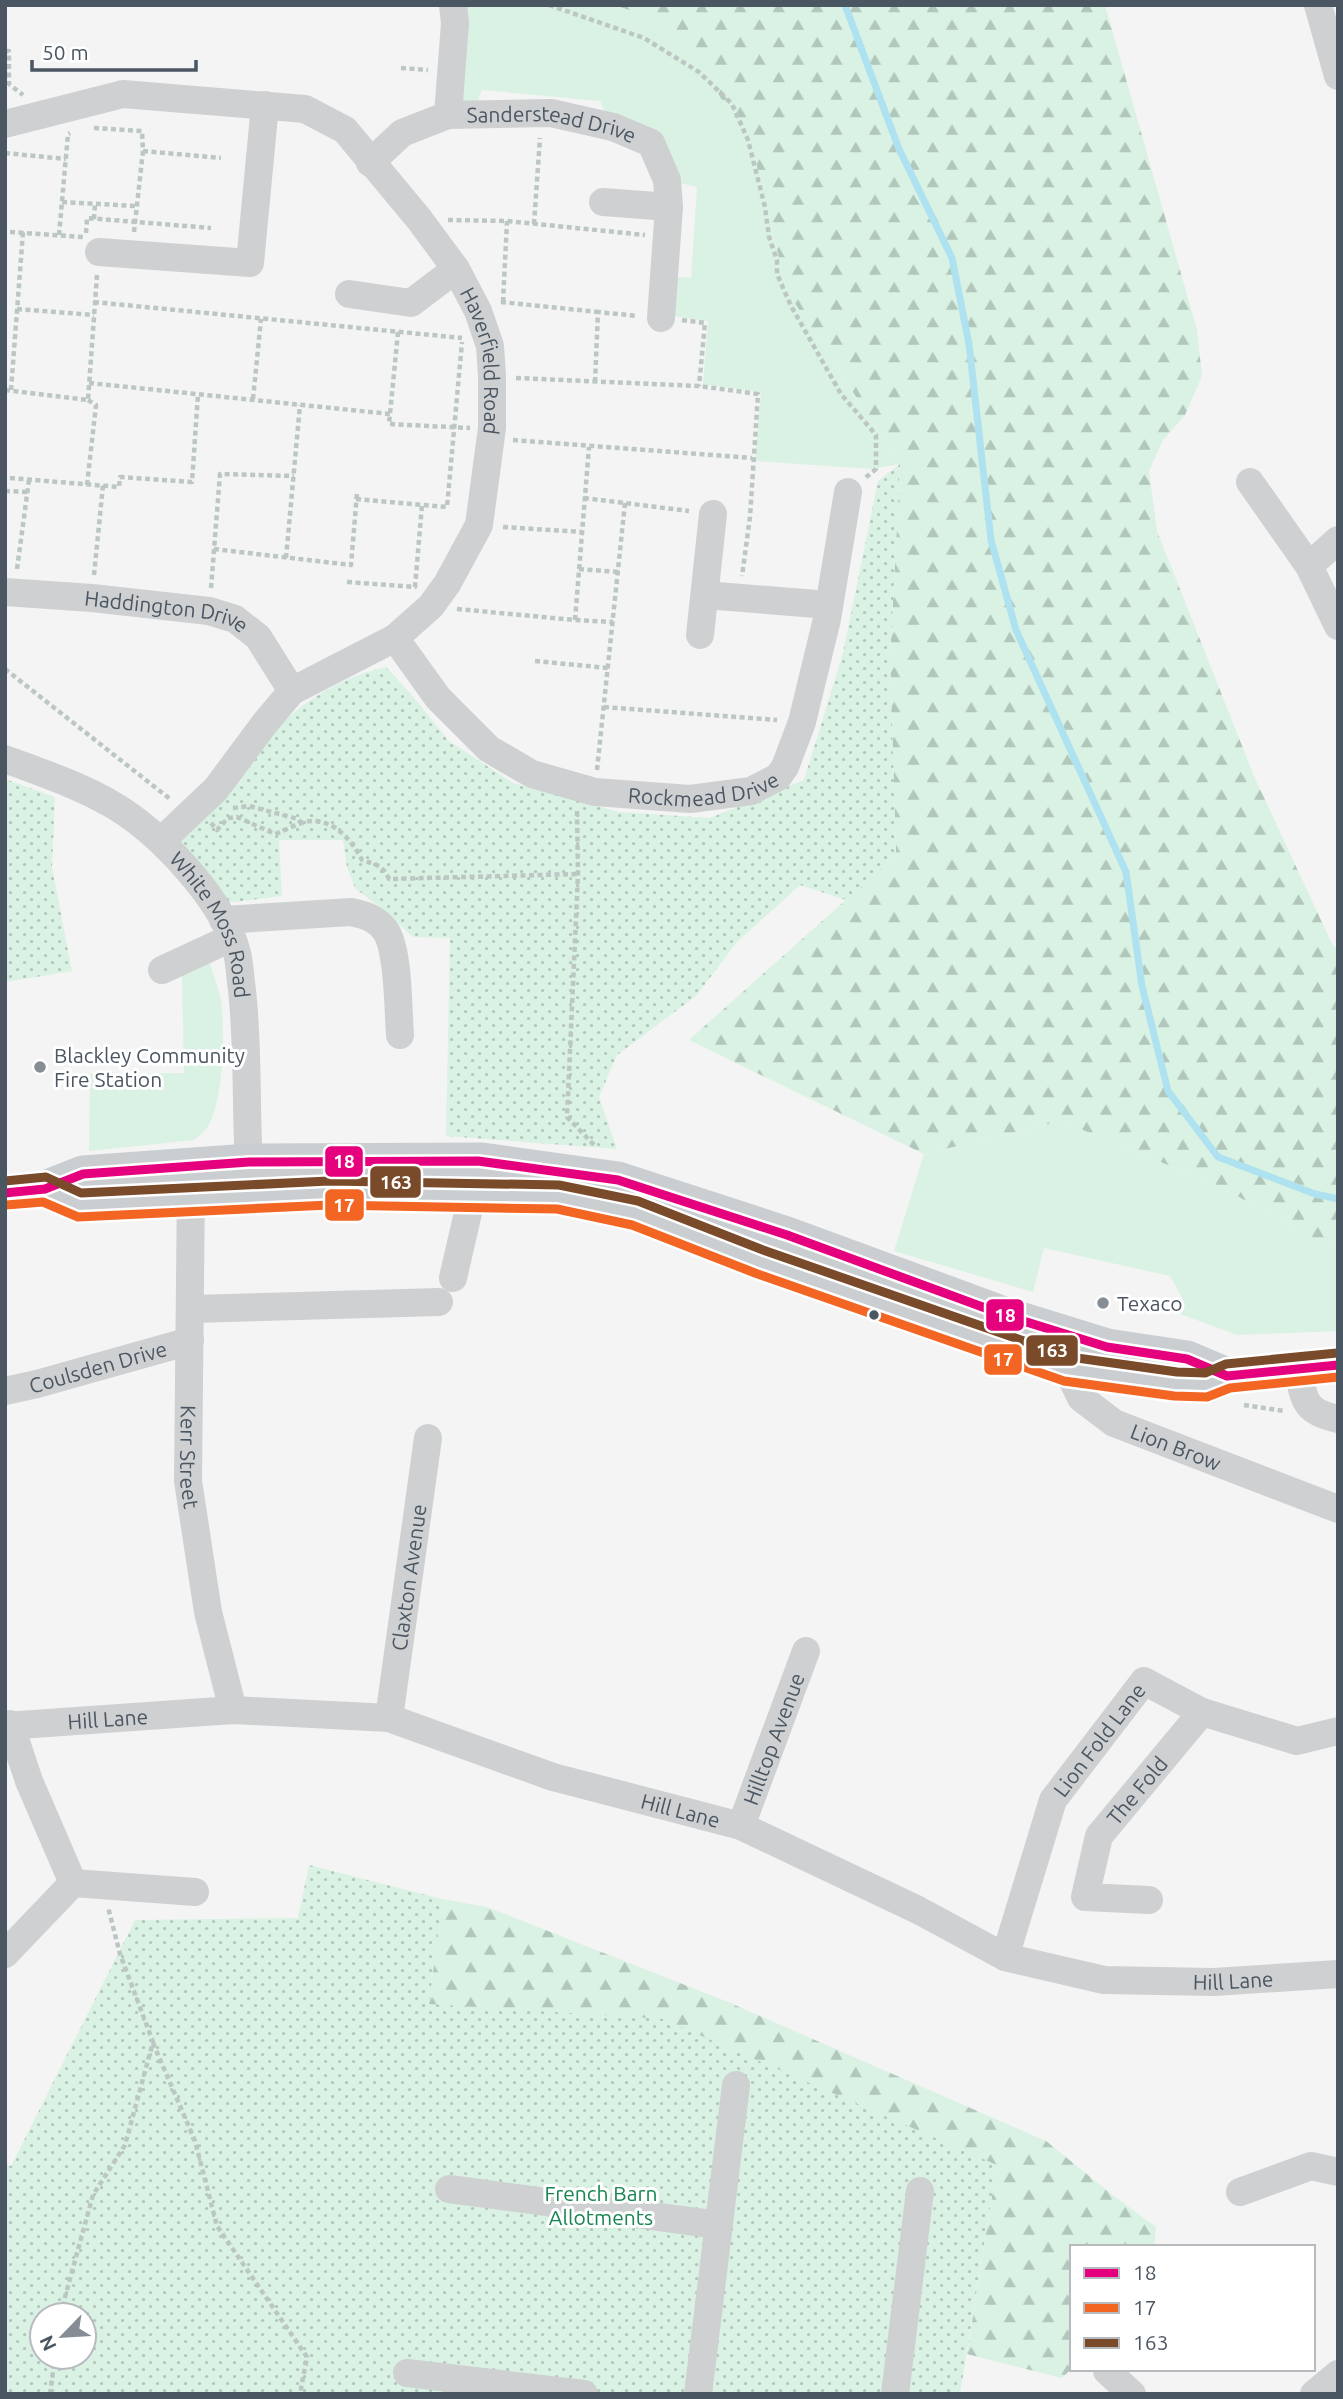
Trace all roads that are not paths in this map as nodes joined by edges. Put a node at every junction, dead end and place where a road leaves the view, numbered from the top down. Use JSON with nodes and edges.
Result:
{"nodes":[{"id":1,"x":453,"y":5,"type":"edge"},
{"id":2,"x":1318,"y":5,"type":"edge"},
{"id":3,"x":1338,"y":76,"type":"edge"},
{"id":4,"x":265,"y":106,"type":"junction"},
{"id":5,"x":448,"y":115,"type":"junction"},
{"id":6,"x":5,"y":124,"type":"edge"},
{"id":7,"x":370,"y":163,"type":"junction"},
{"id":8,"x":603,"y":202,"type":"dead end"},
{"id":9,"x":669,"y":206,"type":"junction"},
{"id":10,"x":99,"y":252,"type":"road end"},
{"id":11,"x":456,"y":269,"type":"junction"},
{"id":12,"x":349,"y":294,"type":"dead end"},
{"id":13,"x":661,"y":318,"type":"dead end"},
{"id":14,"x":1250,"y":482,"type":"dead end"},
{"id":15,"x":848,"y":492,"type":"road end"},
{"id":16,"x":713,"y":513,"type":"road end"},
{"id":17,"x":1338,"y":540,"type":"edge"},
{"id":18,"x":1309,"y":566,"type":"junction"},
{"id":19,"x":10,"y":592,"type":"edge"},
{"id":20,"x":705,"y":595,"type":"junction"},
{"id":21,"x":829,"y":605,"type":"junction"},
{"id":22,"x":1338,"y":626,"type":"edge"},
{"id":23,"x":700,"y":635,"type":"dead end"},
{"id":24,"x":395,"y":638,"type":"junction"},
{"id":25,"x":292,"y":691,"type":"junction"},
{"id":26,"x":5,"y":759,"type":"edge"},
{"id":27,"x":161,"y":841,"type":"junction"},
{"id":28,"x":227,"y":929,"type":"junction"},
{"id":29,"x":162,"y":970,"type":"dead end"},
{"id":30,"x":400,"y":1035,"type":"dead end"},
{"id":31,"x":478,"y":1161,"type":"junction"},
{"id":32,"x":250,"y":1179,"type":"junction"},
{"id":33,"x":191,"y":1182,"type":"junction"},
{"id":34,"x":5,"y":1193,"type":"edge"},
{"id":35,"x":473,"y":1197,"type":"junction"},
{"id":36,"x":453,"y":1278,"type":"dead end"},
{"id":37,"x":439,"y":1302,"type":"dead end"},
{"id":38,"x":191,"y":1309,"type":"junction"},
{"id":39,"x":190,"y":1341,"type":"junction"},
{"id":40,"x":1066,"y":1351,"type":"junction"},
{"id":41,"x":1338,"y":1365,"type":"edge"},
{"id":42,"x":1298,"y":1369,"type":"junction"},
{"id":43,"x":5,"y":1391,"type":"edge"},
{"id":44,"x":1338,"y":1419,"type":"edge"},
{"id":45,"x":429,"y":1438,"type":"dead end"},
{"id":46,"x":1338,"y":1509,"type":"edge"},
{"id":47,"x":806,"y":1651,"type":"dead end"},
{"id":48,"x":233,"y":1710,"type":"junction"},
{"id":49,"x":1202,"y":1712,"type":"junction"},
{"id":50,"x":389,"y":1718,"type":"junction"},
{"id":51,"x":8,"y":1725,"type":"edge"},
{"id":52,"x":1338,"y":1731,"type":"edge"},
{"id":53,"x":741,"y":1826,"type":"junction"},
{"id":54,"x":73,"y":1884,"type":"junction"},
{"id":55,"x":195,"y":1892,"type":"dead end"},
{"id":56,"x":1149,"y":1900,"type":"dead end"},
{"id":57,"x":5,"y":1954,"type":"edge"},
{"id":58,"x":1005,"y":1957,"type":"junction"},
{"id":59,"x":1338,"y":1974,"type":"edge"},
{"id":60,"x":736,"y":2085,"type":"dead end"},
{"id":61,"x":1338,"y":2172,"type":"edge"},
{"id":62,"x":449,"y":2189,"type":"dead end"},
{"id":63,"x":920,"y":2191,"type":"dead end"},
{"id":64,"x":1240,"y":2192,"type":"dead end"},
{"id":65,"x":719,"y":2225,"type":"junction"},
{"id":66,"x":1107,"y":2371,"type":"edge"},
{"id":67,"x":407,"y":2373,"type":"dead end"},
{"id":68,"x":1338,"y":2374,"type":"edge"},
{"id":69,"x":584,"y":2394,"type":"edge"},
{"id":70,"x":698,"y":2394,"type":"edge"},
{"id":71,"x":895,"y":2394,"type":"edge"},
{"id":72,"x":1132,"y":2394,"type":"edge"},
{"id":73,"x":1314,"y":2394,"type":"edge"}],
"edges":[{"from":1,"to":5,"type":"street"},
{"from":2,"to":3,"type":"street"},
{"from":4,"to":6,"type":"street","name":"Haverfield Road"},
{"from":4,"to":7,"type":"street","name":"Haverfield Road"},
{"from":4,"to":10,"type":"street"},
{"from":5,"to":7,"type":"street","name":"Sanderstead Drive"},
{"from":5,"to":9,"type":"street","name":"Sanderstead Drive"},
{"from":7,"to":11,"type":"street","name":"Haverfield Road"},
{"from":8,"to":9,"type":"street"},
{"from":9,"to":13,"type":"street","name":"Sanderstead Drive"},
{"from":11,"to":12,"type":"street"},
{"from":11,"to":24,"type":"street","name":"Haverfield Road"},
{"from":14,"to":18,"type":"street"},
{"from":15,"to":21,"type":"street","name":"Rockmead Drive"},
{"from":16,"to":20,"type":"street"},
{"from":17,"to":18,"type":"street"},
{"from":18,"to":22,"type":"street"},
{"from":19,"to":25,"type":"street","name":"Haddington Drive"},
{"from":20,"to":21,"type":"street"},
{"from":20,"to":23,"type":"street"},
{"from":21,"to":24,"type":"street","name":"Rockmead Drive"},
{"from":24,"to":25,"type":"street","name":"Haverfield Road"},
{"from":25,"to":27,"type":"street","name":"Haverfield Road"},
{"from":26,"to":27,"type":"street","name":"White Moss Road"},
{"from":27,"to":28,"type":"street","name":"White Moss Road"},
{"from":28,"to":29,"type":"street"},
{"from":28,"to":30,"type":"street"},
{"from":28,"to":32,"type":"street","name":"White Moss Road"},
{"from":31,"to":32,"type":"main road"},
{"from":31,"to":35,"type":"street"},
{"from":31,"to":40,"type":"main road"},
{"from":32,"to":33,"type":"main road"},
{"from":32,"to":35,"type":"main road"},
{"from":33,"to":34,"type":"main road"},
{"from":33,"to":38,"type":"street","name":"Kerr Street"},
{"from":35,"to":36,"type":"street"},
{"from":35,"to":40,"type":"main road"},
{"from":37,"to":38,"type":"street"},
{"from":38,"to":39,"type":"street","name":"Kerr Street"},
{"from":39,"to":43,"type":"street","name":"Coulsden Drive"},
{"from":39,"to":48,"type":"street","name":"Kerr Street"},
{"from":40,"to":42,"type":"main road"},
{"from":40,"to":46,"type":"street","name":"Lion Brow"},
{"from":41,"to":42,"type":"main road"},
{"from":42,"to":44,"type":"street"},
{"from":45,"to":50,"type":"street","name":"Claxton Avenue"},
{"from":47,"to":53,"type":"street","name":"Hilltop Avenue"},
{"from":48,"to":50,"type":"street","name":"Hill Lane"},
{"from":48,"to":51,"type":"street","name":"Hill Lane"},
{"from":49,"to":52,"type":"street","name":"Lion Fold Lane"},
{"from":49,"to":56,"type":"street","name":"The Fold"},
{"from":49,"to":58,"type":"street","name":"Lion Fold Lane"},
{"from":50,"to":53,"type":"street","name":"Hill Lane"},
{"from":51,"to":54,"type":"street"},
{"from":53,"to":58,"type":"street","name":"Hill Lane"},
{"from":54,"to":55,"type":"street"},
{"from":54,"to":57,"type":"street"},
{"from":58,"to":59,"type":"street","name":"Hill Lane"},
{"from":60,"to":65,"type":"street"},
{"from":61,"to":64,"type":"street"},
{"from":62,"to":65,"type":"street"},
{"from":63,"to":71,"type":"street"},
{"from":65,"to":70,"type":"street"},
{"from":66,"to":72,"type":"street"},
{"from":67,"to":69,"type":"street"},
{"from":68,"to":73,"type":"street"}]}
